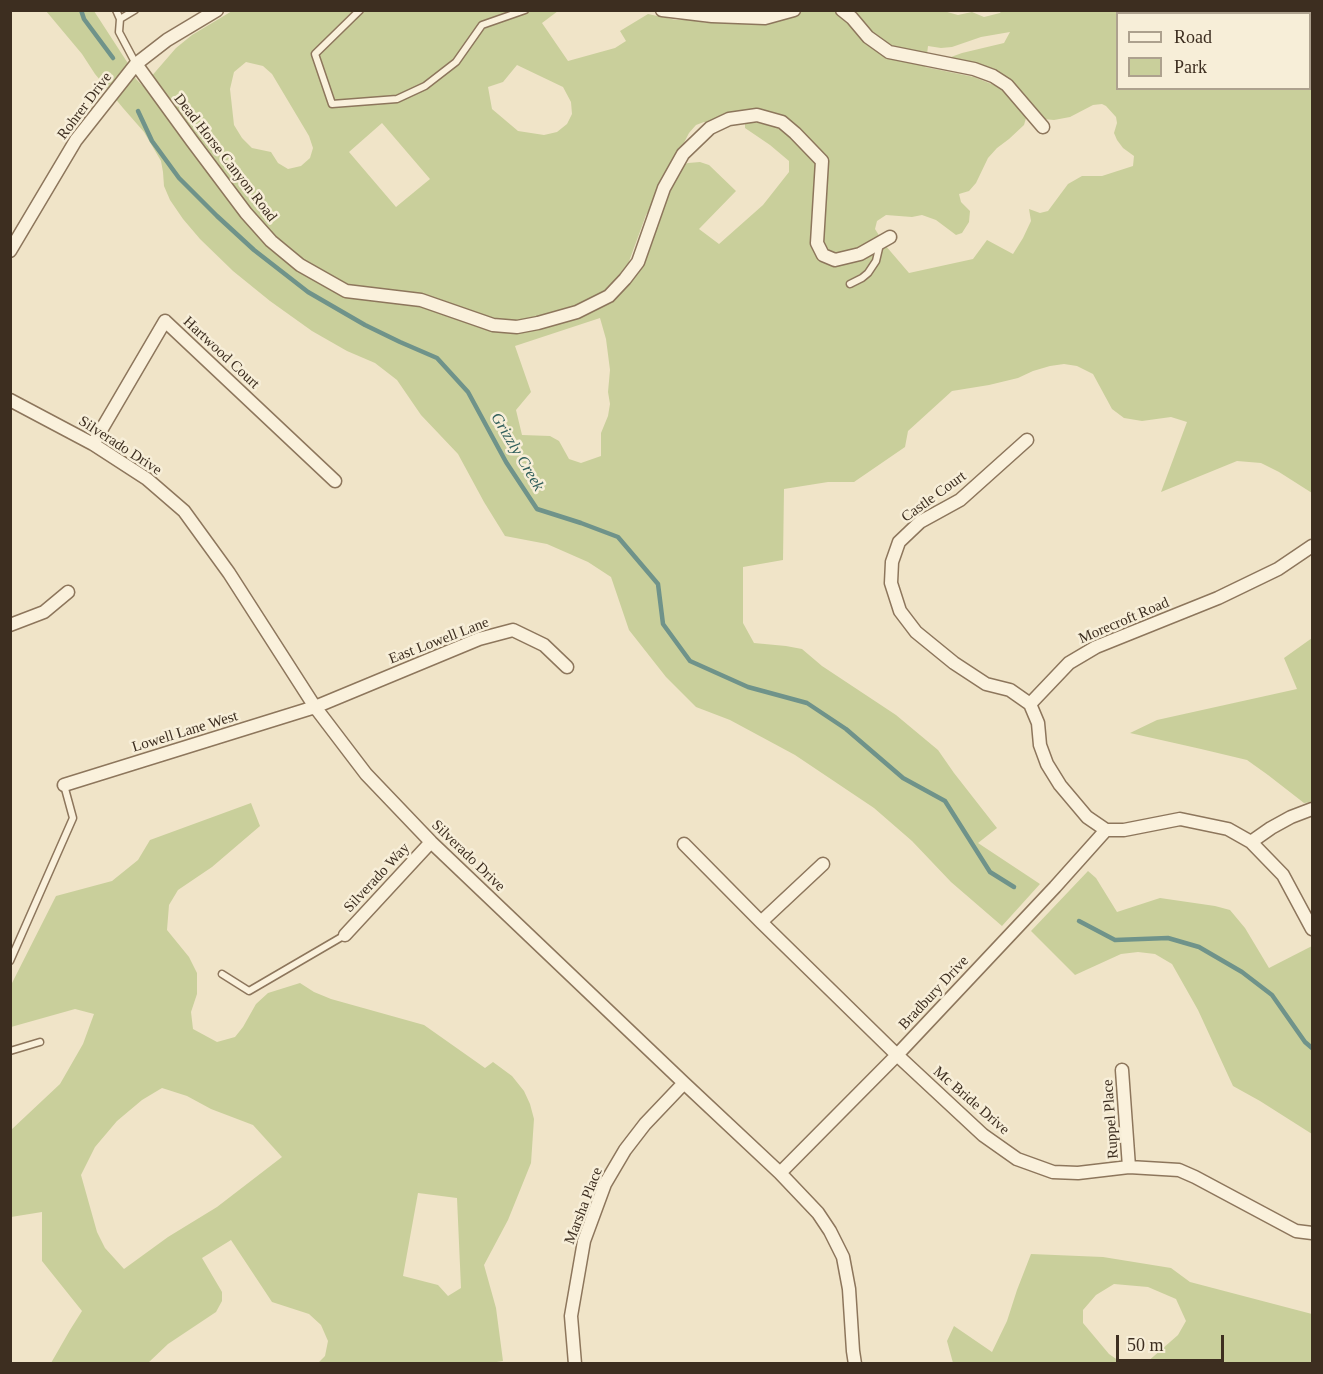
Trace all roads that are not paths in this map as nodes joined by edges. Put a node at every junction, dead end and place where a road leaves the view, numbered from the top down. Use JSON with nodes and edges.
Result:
{"nodes":[{"id":1,"x":116,"y":10,"type":"edge"},
{"id":2,"x":135,"y":10,"type":"edge"},
{"id":3,"x":218,"y":10,"type":"edge"},
{"id":4,"x":360,"y":10,"type":"edge"},
{"id":5,"x":525,"y":10,"type":"edge"},
{"id":6,"x":662,"y":10,"type":"edge"},
{"id":7,"x":794,"y":10,"type":"edge"},
{"id":8,"x":842,"y":10,"type":"edge"},
{"id":9,"x":199,"y":15,"type":"edge"},
{"id":10,"x":120,"y":19,"type":"junction"},
{"id":11,"x":136,"y":64,"type":"junction"},
{"id":12,"x":1043,"y":127,"type":"dead end"},
{"id":13,"x":885,"y":240,"type":"joint"},
{"id":14,"x":10,"y":251,"type":"edge"},
{"id":15,"x":850,"y":284,"type":"dead end"},
{"id":16,"x":10,"y":400,"type":"edge"},
{"id":17,"x":1027,"y":440,"type":"dead end"},
{"id":18,"x":93,"y":444,"type":"junction"},
{"id":19,"x":335,"y":481,"type":"dead end"},
{"id":20,"x":1312,"y":546,"type":"edge"},
{"id":21,"x":68,"y":592,"type":"dead end"},
{"id":22,"x":10,"y":625,"type":"edge"},
{"id":23,"x":567,"y":667,"type":"dead end"},
{"id":24,"x":1030,"y":704,"type":"junction"},
{"id":25,"x":315,"y":708,"type":"junction"},
{"id":26,"x":64,"y":786,"type":"joint"},
{"id":27,"x":1312,"y":809,"type":"edge"},
{"id":28,"x":1106,"y":830,"type":"junction"},
{"id":29,"x":430,"y":842,"type":"junction"},
{"id":30,"x":1251,"y":842,"type":"junction"},
{"id":31,"x":684,"y":844,"type":"dead end"},
{"id":32,"x":823,"y":864,"type":"dead end"},
{"id":33,"x":761,"y":922,"type":"junction"},
{"id":34,"x":1312,"y":929,"type":"edge"},
{"id":35,"x":345,"y":935,"type":"joint"},
{"id":36,"x":10,"y":961,"type":"edge"},
{"id":37,"x":222,"y":974,"type":"dead end"},
{"id":38,"x":40,"y":1042,"type":"dead end"},
{"id":39,"x":10,"y":1051,"type":"edge"},
{"id":40,"x":897,"y":1055,"type":"junction"},
{"id":41,"x":1122,"y":1070,"type":"dead end"},
{"id":42,"x":684,"y":1083,"type":"junction"},
{"id":43,"x":1129,"y":1167,"type":"junction"},
{"id":44,"x":780,"y":1173,"type":"junction"},
{"id":45,"x":1312,"y":1233,"type":"edge"},
{"id":46,"x":575,"y":1364,"type":"edge"},
{"id":47,"x":855,"y":1364,"type":"edge"}],
"edges":[{"from":1,"to":10,"type":"lane"},
{"from":2,"to":10,"type":"lane"},
{"from":3,"to":9,"type":"street","name":"Rohrer Drive"},
{"from":4,"to":5,"type":"lane"},
{"from":6,"to":7,"type":"street"},
{"from":8,"to":12,"type":"street"},
{"from":9,"to":11,"type":"street","name":"Rohrer Drive"},
{"from":10,"to":11,"type":"lane"},
{"from":11,"to":13,"type":"street","name":"Dead Horse Canyon Road"},
{"from":11,"to":14,"type":"street","name":"Rohrer Drive"},
{"from":13,"to":15,"type":"lane"},
{"from":16,"to":18,"type":"street","name":"Silverado Drive"},
{"from":17,"to":24,"type":"street","name":"Castle Court"},
{"from":18,"to":19,"type":"street","name":"Hartwood Court"},
{"from":18,"to":25,"type":"street","name":"Silverado Drive"},
{"from":20,"to":24,"type":"street","name":"Morecroft Road"},
{"from":21,"to":22,"type":"street"},
{"from":23,"to":25,"type":"street","name":"East Lowell Lane"},
{"from":24,"to":28,"type":"street"},
{"from":25,"to":26,"type":"street","name":"Lowell Lane West"},
{"from":25,"to":29,"type":"street","name":"Silverado Drive"},
{"from":26,"to":36,"type":"lane"},
{"from":27,"to":30,"type":"street"},
{"from":28,"to":30,"type":"street"},
{"from":28,"to":40,"type":"street","name":"Bradbury Drive"},
{"from":29,"to":35,"type":"street","name":"Silverado Way"},
{"from":29,"to":42,"type":"street","name":"Silverado Drive"},
{"from":30,"to":34,"type":"street"},
{"from":31,"to":33,"type":"street","name":"Mc Bride Drive"},
{"from":32,"to":33,"type":"street"},
{"from":33,"to":40,"type":"street","name":"Mc Bride Drive"},
{"from":35,"to":37,"type":"lane"},
{"from":38,"to":39,"type":"lane"},
{"from":40,"to":43,"type":"street","name":"Mc Bride Drive"},
{"from":40,"to":44,"type":"street","name":"Bradbury Drive"},
{"from":41,"to":43,"type":"street","name":"Ruppel Place"},
{"from":42,"to":44,"type":"street","name":"Silverado Drive"},
{"from":42,"to":46,"type":"street","name":"Marsha Place"},
{"from":43,"to":45,"type":"street","name":"Mc Bride Drive"},
{"from":44,"to":47,"type":"street","name":"Silverado Drive"}]}
